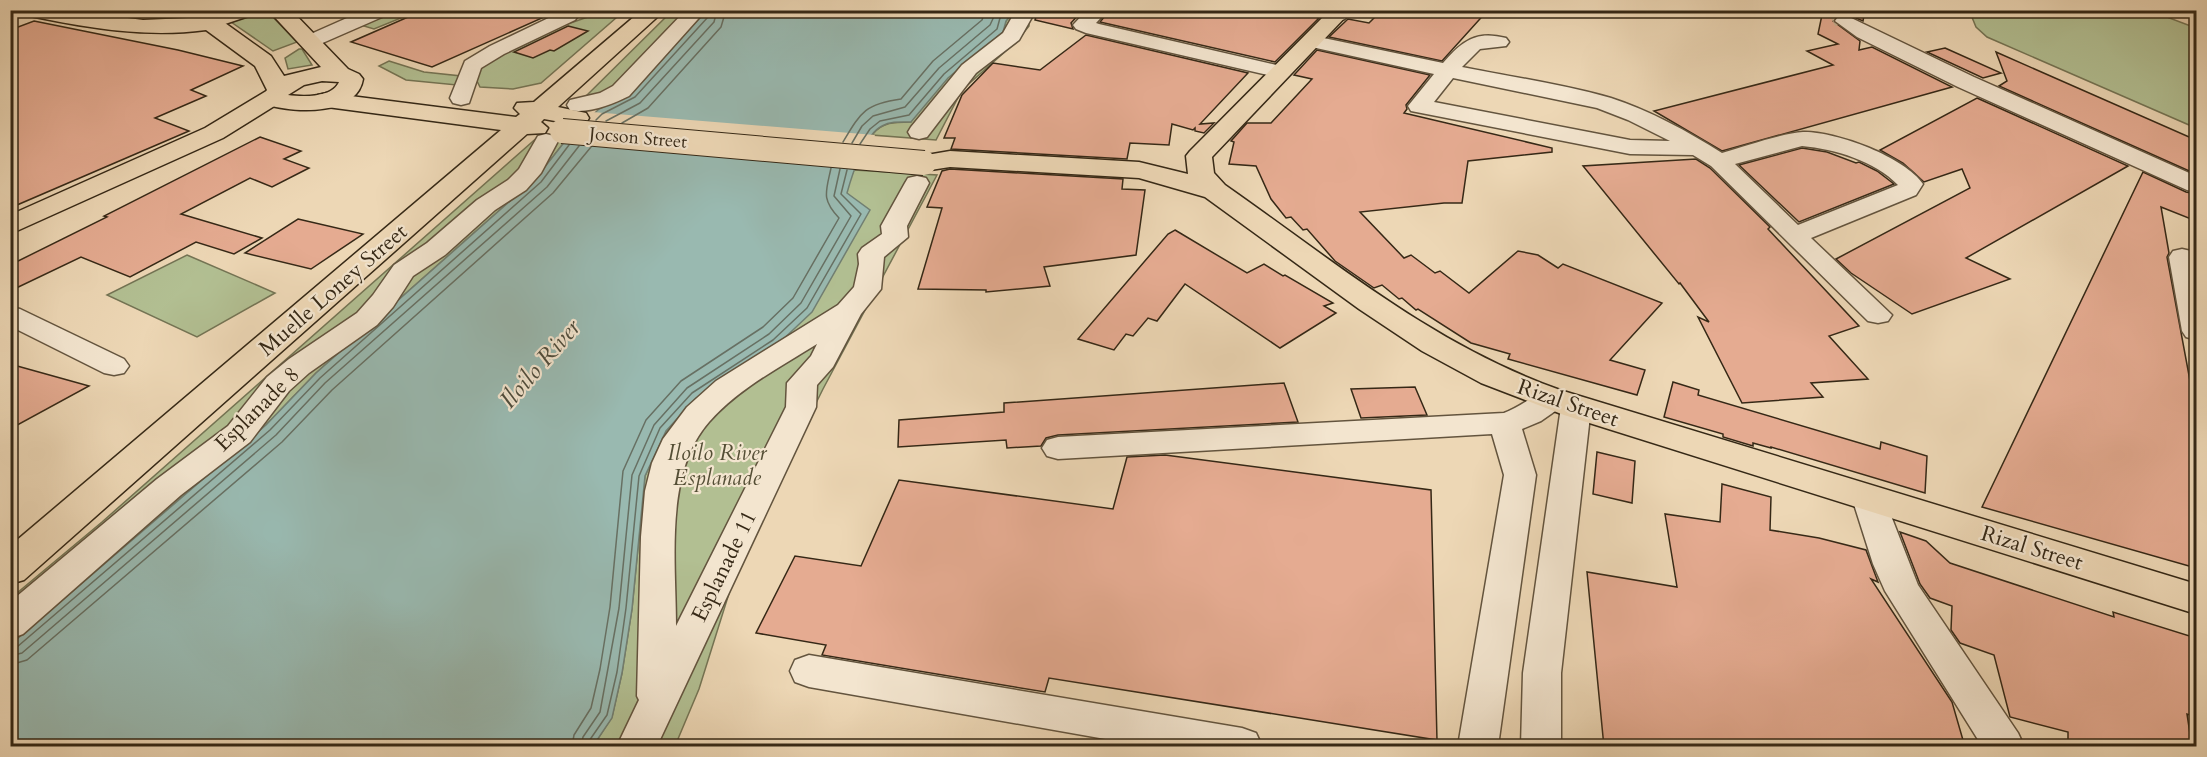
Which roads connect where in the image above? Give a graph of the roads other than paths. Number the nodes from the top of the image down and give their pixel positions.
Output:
1 (30, 10) edge
2 (248, 10) edge
3 (278, 10) edge
4 (308, 10) edge
5 (382, 10) edge
6 (547, 10) edge
7 (655, 10) edge
8 (697, 10) edge
9 (1027, 10) edge
10 (1099, 10) edge
11 (589, 12) edge
12 (1333, 12) edge
13 (1838, 15) tunnel mouth
14 (568, 16) junction
15 (208, 17) edge
16 (123, 24) junction
17 (308, 38) junction
18 (1314, 42) junction
19 (1499, 42) dead end
20 (256, 55) junction
21 (1446, 70) junction
22 (1281, 72) junction
23 (346, 78) junction
24 (277, 93) junction
25 (460, 98) junction
26 (322, 101) junction
27 (554, 122) junction
28 (214, 133) junction
29 (1695, 148) junction
30 (1199, 156) junction
31 (928, 157) junction
32 (1719, 161) junction
33 (1139, 170) junction
34 (2196, 185) edge
35 (1215, 190) junction
36 (10, 226) edge
37 (1794, 236) junction
38 (2182, 257) dead end
39 (848, 311) junction
40 (10, 315) edge
41 (1878, 315) dead end
42 (2196, 331) edge
43 (114, 366) dead end
44 (1564, 403) junction
45 (1505, 423) junction
46 (1058, 448) dead end
47 (1869, 498) junction
48 (10, 569) edge
49 (2196, 599) edge
50 (10, 624) edge
51 (809, 672) dead end
52 (657, 703) junction
53 (637, 747) edge
54 (1242, 747) edge
55 (1478, 747) edge
56 (1541, 747) edge
57 (2004, 747) edge

1 - 16 main road
2 - 15 main road
3 - 17 main road
4 - 17 main road
5 - 17 street
6 - 14 street
7 - 27 main road, Muelle Loney Street
8 - 27 street
9 - 31 street
10 - 22 street
11 - 14 street
12 - 18 main road
13 - 34 street
14 - 25 street
15 - 16 main road
15 - 20 main road
16 - 20 main road
17 - 23 main road
18 - 21 street
18 - 22 main road
19 - 21 street
20 - 24 main road
21 - 29 street
21 - 29 street
22 - 30 main road
23 - 24 main road, Jocson Street
23 - 25 main road, Jocson Street
23 - 26 main road
24 - 26 main road, Jocson Street
24 - 28 main road, Jocson Street
25 - 27 main road, Jocson Street
26 - 27 main road, Jocson Street
26 - 28 main road
27 - 31 main road, Jocson Street, bridge
27 - 48 main road, Muelle Loney Street
27 - 50 street, Esplanade 8
28 - 36 main road
29 - 32 street
30 - 33 main road, Jocson Street
30 - 35 main road, Rizal Street
31 - 33 main road, Jocson Street
31 - 39 street, Esplanade 11
32 - 37 street
32 - 37 street
33 - 35 main road, Jocson Street
35 - 44 main road, Rizal Street
37 - 41 street
38 - 42 street
39 - 52 street, Esplanade 11
39 - 52 street, Esplanade 11
40 - 43 street
44 - 45 street
44 - 47 main road, Rizal Street
44 - 56 street
45 - 46 street
45 - 55 street
47 - 49 main road, Rizal Street
47 - 57 street
51 - 54 street
52 - 53 street, Esplanade 11

